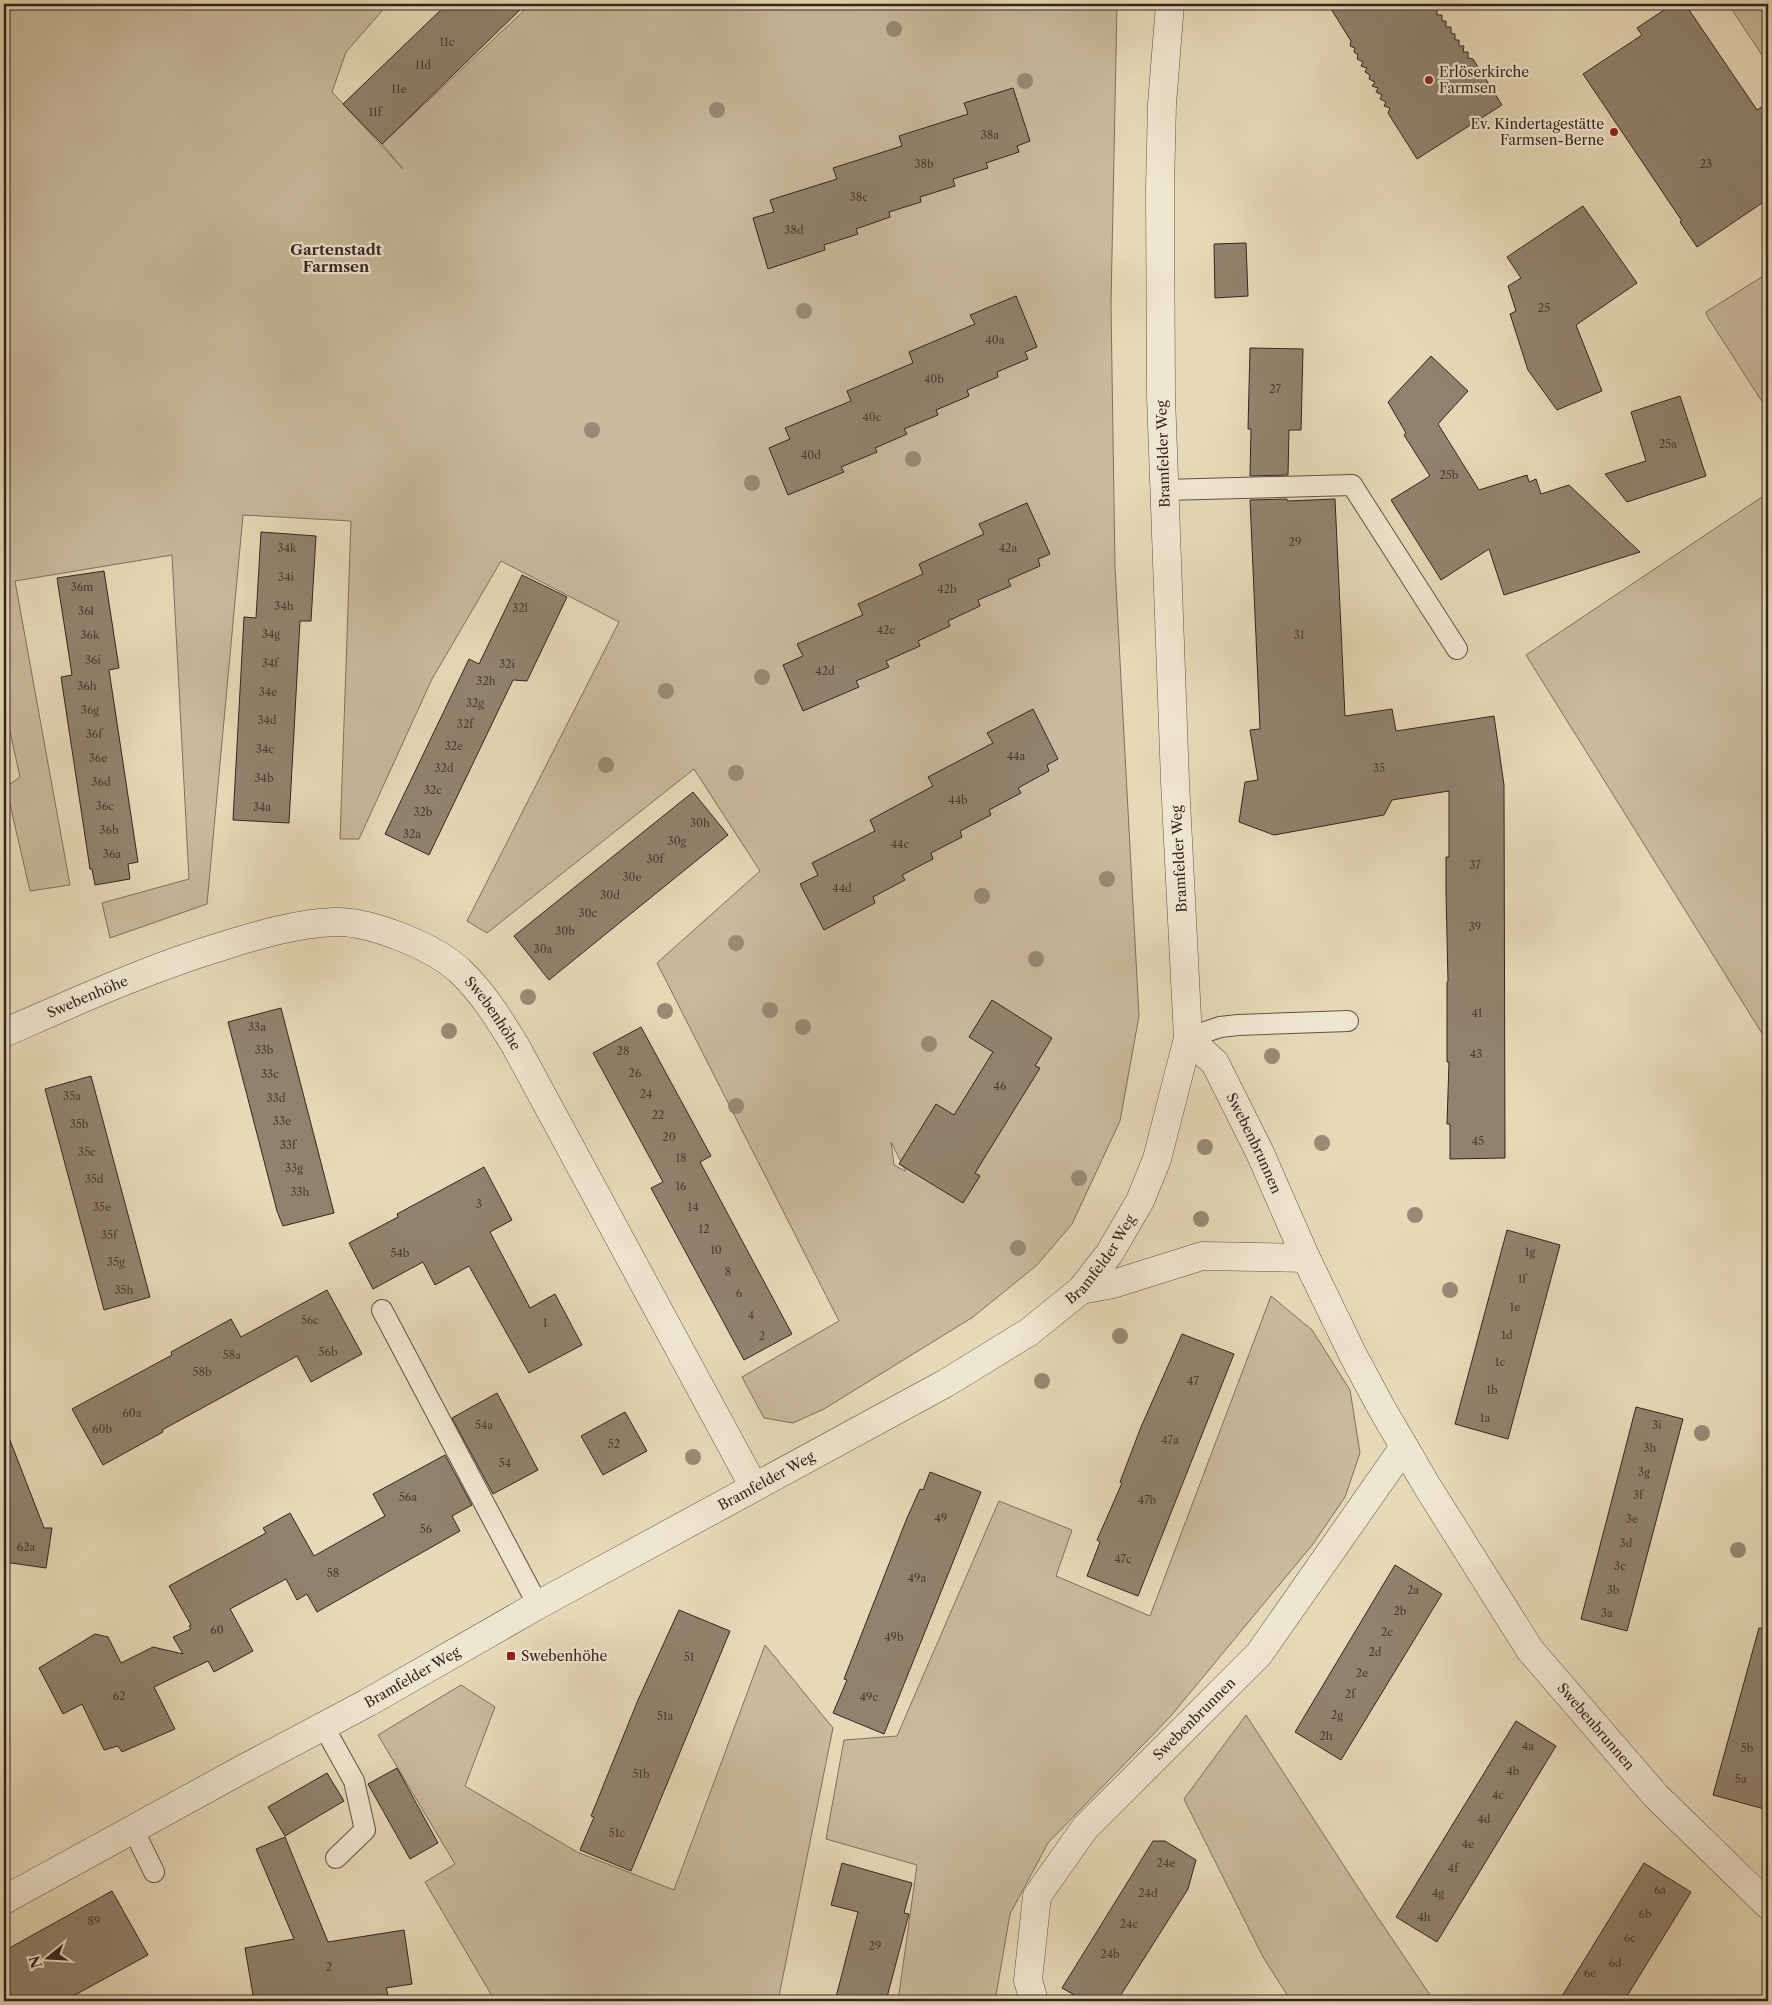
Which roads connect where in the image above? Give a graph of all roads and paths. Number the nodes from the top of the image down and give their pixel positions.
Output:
1 (1170, 4) edge
2 (1164, 490) junction
3 (1457, 649) dead end
4 (1348, 1021) dead end
5 (4, 1033) edge
6 (1188, 1038) junction
7 (1306, 1258) junction
8 (1081, 1290) junction
9 (382, 1310) dead end
10 (1404, 1447) junction
11 (754, 1487) junction
12 (538, 1605) junction
13 (324, 1727) junction
14 (133, 1829) junction
15 (336, 1858) dead end
16 (154, 1872) dead end
17 (4, 1900) edge
18 (1768, 1906) edge
19 (1034, 2001) edge

1 - 2 street, Bramfelder Weg
2 - 3 lane
2 - 6 street, Bramfelder Weg
4 - 6 lane
5 - 11 street, Swebenhöhe
6 - 7 street, Swebenbrunnen
6 - 8 street, Bramfelder Weg
7 - 8 street
7 - 10 street, Swebenbrunnen
8 - 11 street, Bramfelder Weg
9 - 12 lane
10 - 18 street, Swebenbrunnen
10 - 19 street, Swebenbrunnen
11 - 12 street, Bramfelder Weg
12 - 13 street, Bramfelder Weg
13 - 14 street, Bramfelder Weg
13 - 15 lane
14 - 16 lane
14 - 17 street, Bramfelder Weg

